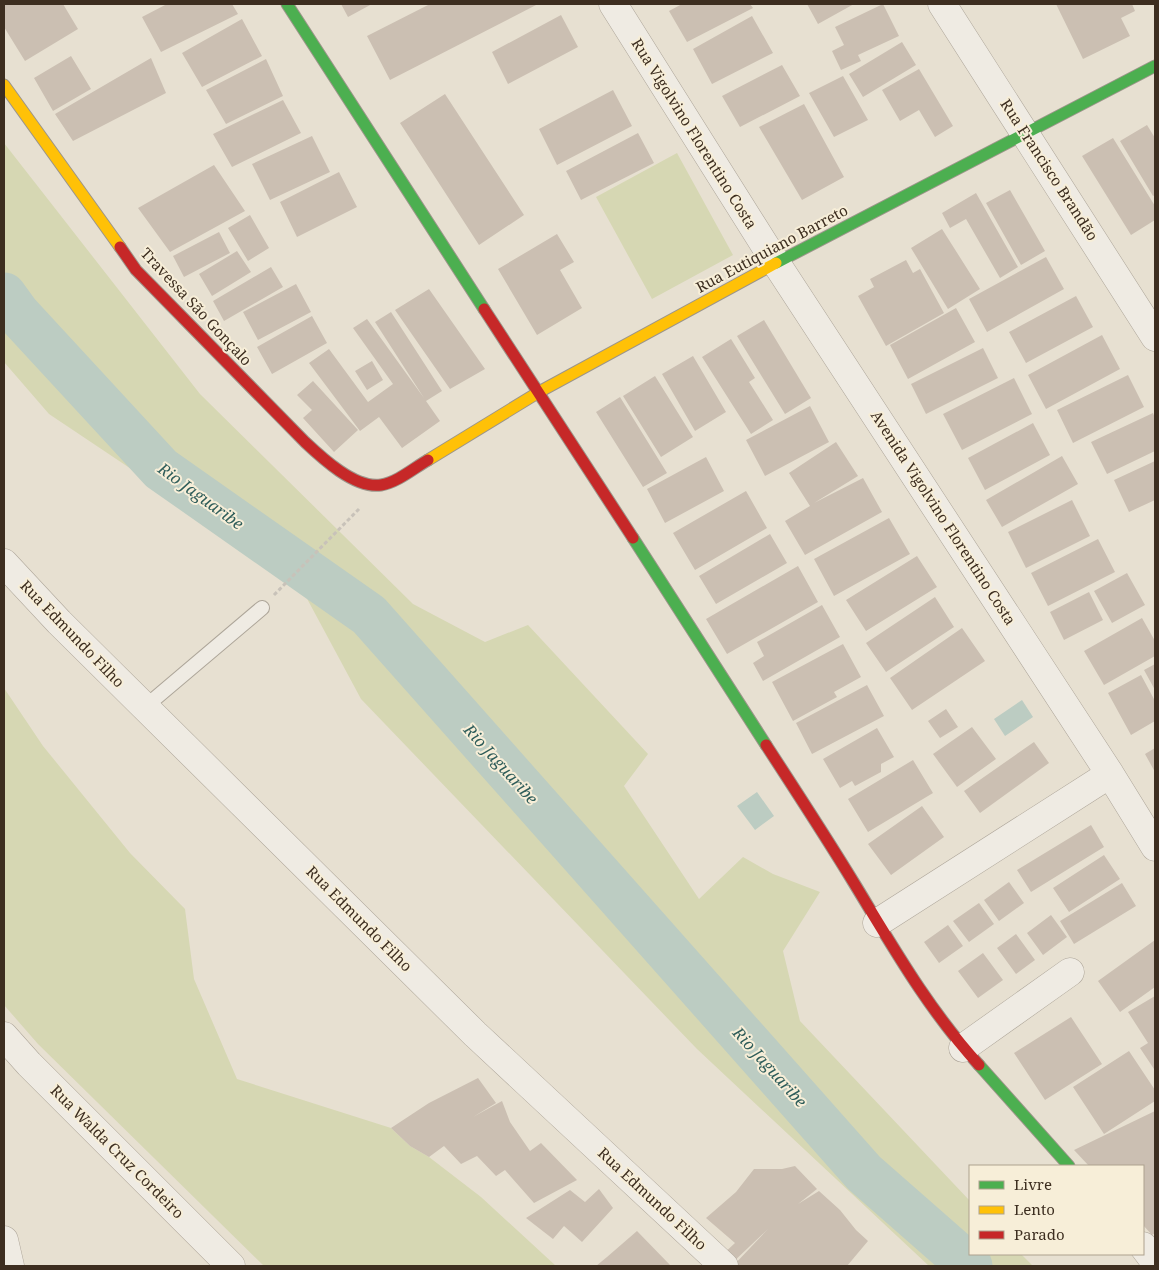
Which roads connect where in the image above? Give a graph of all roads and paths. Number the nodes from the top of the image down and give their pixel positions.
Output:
1 (287, 4) edge
2 (613, 4) edge
3 (942, 4) edge
4 (1155, 66) edge
5 (4, 85) edge
6 (1025, 133) junction
7 (776, 263) junction
8 (1155, 337) edge
9 (539, 392) junction
10 (410, 470) joint
11 (344, 525) dead end
12 (4, 563) edge
13 (262, 608) joint
14 (145, 707) junction
15 (1110, 774) junction
16 (1155, 847) edge
17 (877, 923) junction
18 (1070, 972) dead end
19 (4, 1036) edge
20 (963, 1048) junction
21 (16, 1067) edge
22 (1067, 1165) edge
23 (4, 1240) edge
24 (1144, 1247) edge
25 (1155, 1262) edge
26 (10, 1266) edge
27 (231, 1266) edge
28 (724, 1266) edge

1 - 9 street
2 - 7 street, Rua Vigolvino Florentino Costa
3 - 6 street, Rua Francisco Brandão
4 - 6 street, Rua Eutiquiano Barreto
5 - 10 street, Travessa São Gonçalo
6 - 7 street, Rua Eutiquiano Barreto
6 - 8 street, Rua Francisco Brandão
7 - 9 street, Rua Eutiquiano Barreto
7 - 15 street, Avenida Vigolvino Florentino Costa
9 - 10 street, Rua Eutiquiano Barreto
9 - 17 street
11 - 13 path
12 - 14 street, Rua Edmundo Filho
13 - 14 lane
14 - 28 street, Rua Edmundo Filho
15 - 16 street
15 - 17 street
17 - 20 street
18 - 20 street
19 - 21 street, Rua Walda Cruz Cordeiro
20 - 22 street
21 - 27 street, Rua Walda Cruz Cordeiro
23 - 26 street
24 - 25 street

